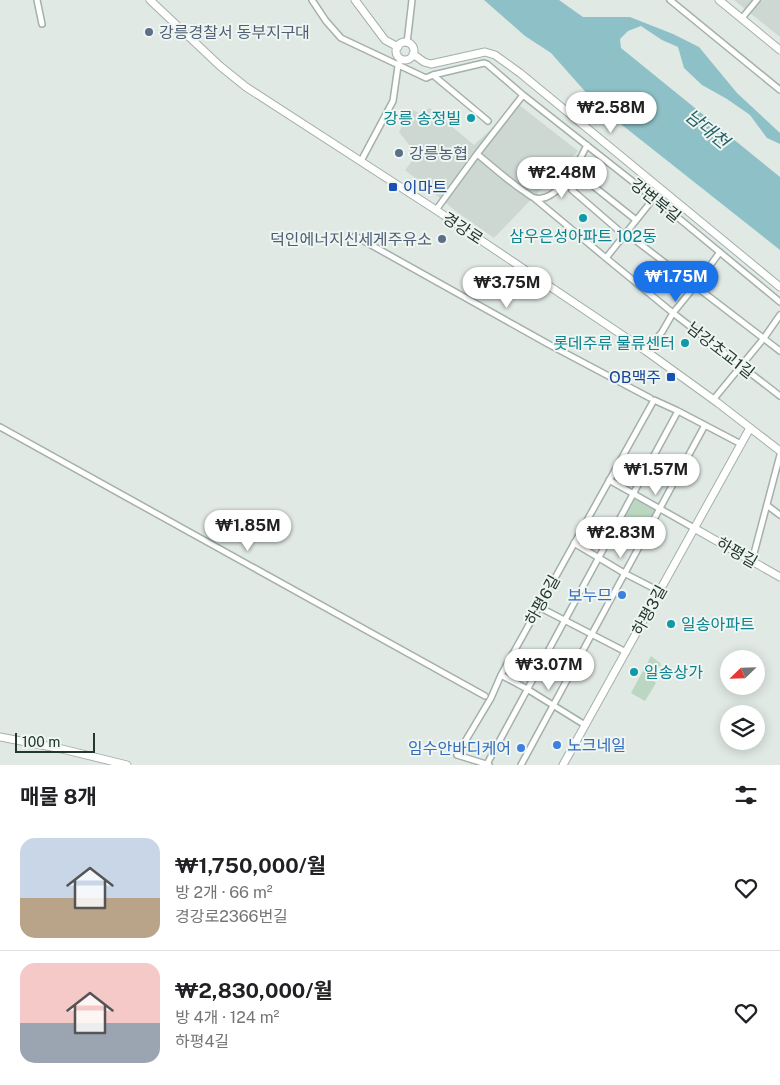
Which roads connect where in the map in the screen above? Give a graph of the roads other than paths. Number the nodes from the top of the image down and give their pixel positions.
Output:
1 (37, 0) edge
2 (150, 0) edge
3 (312, 0) edge
4 (355, 0) edge
5 (412, 0) edge
6 (670, 0) edge
7 (720, 0) edge
8 (757, 0) edge
9 (742, 18) junction
10 (42, 24) dead end
11 (407, 43) junction
12 (398, 47) junction
13 (780, 50) edge
14 (413, 54) junction
15 (400, 62) junction
16 (433, 75) junction
17 (780, 90) edge
18 (523, 95) junction
19 (488, 121) dead end
20 (587, 145) junction
21 (477, 154) junction
22 (361, 161) junction
23 (533, 197) junction
24 (654, 198) junction
25 (436, 210) junction
26 (636, 220) junction
27 (625, 234) junction
28 (355, 236) dead end
29 (720, 252) junction
30 (606, 258) junction
31 (696, 286) junction
32 (780, 287) edge
33 (780, 302) edge
34 (673, 313) junction
35 (780, 315) edge
36 (764, 338) junction
37 (646, 351) junction
38 (780, 351) edge
39 (741, 366) junction
40 (780, 396) edge
41 (650, 398) dead end
42 (713, 400) junction
43 (678, 411) junction
44 (705, 425) junction
45 (0, 427) edge
46 (750, 428) junction
47 (741, 444) junction
48 (780, 451) edge
49 (780, 455) edge
50 (609, 480) junction
51 (633, 494) junction
52 (768, 506) junction
53 (659, 509) junction
54 (780, 515) edge
55 (694, 528) junction
56 (574, 543) junction
57 (598, 557) junction
58 (752, 561) junction
59 (624, 573) junction
60 (780, 577) edge
61 (659, 592) junction
62 (539, 607) junction
63 (564, 620) junction
64 (591, 634) junction
65 (626, 652) junction
66 (501, 675) junction
67 (527, 689) junction
68 (486, 696) dead end
69 (553, 705) junction
70 (585, 725) junction
71 (0, 737) edge
72 (122, 764) edge
73 (488, 765) edge
74 (521, 765) edge
75 (563, 765) edge

1 - 10 street
2 - 22 street, 경강로
3 - 15 street, 강변북길
4 - 12 street
5 - 11 street
6 - 17 street
7 - 9 street
8 - 9 street
9 - 13 street
11 - 12 street
11 - 14 street
12 - 15 street
14 - 15 street
14 - 32 street
15 - 16 street, 강변북길
15 - 22 street
16 - 18 street, 강변북길
16 - 19 street
18 - 20 street, 강변북길
18 - 21 street
20 - 23 street
20 - 24 street, 강변북길
21 - 23 street, 남강초교1길
21 - 25 street
22 - 25 street, 경강로
23 - 30 street, 남강초교1길
24 - 26 street
24 - 29 street, 강변북길
25 - 37 street, 경강로
26 - 27 street
26 - 27 street
27 - 30 street
27 - 31 street
28 - 41 street
29 - 31 street
29 - 33 street, 강변북길
30 - 34 street, 남강초교1길
31 - 34 street
31 - 36 street
34 - 37 street
34 - 39 street, 남강초교1길
35 - 36 street
36 - 38 street
36 - 39 street
37 - 42 street, 경강로
39 - 40 street, 남강초교1길
39 - 42 street
42 - 46 street, 경강로
43 - 44 street, 하평6길
43 - 50 street, 하평6길
43 - 51 street
44 - 47 street, 하평6길
44 - 53 street
45 - 68 street
46 - 47 street, 하평3길
46 - 48 street, 경강로
47 - 55 street, 하평3길
49 - 52 street
50 - 51 street
50 - 56 street, 하평6길
51 - 53 street
51 - 57 street
52 - 54 street
52 - 58 street
53 - 55 street
53 - 59 street
55 - 58 street, 하평길
55 - 61 street, 하평3길
56 - 57 street
56 - 62 street, 하평6길
57 - 59 street
57 - 63 street
58 - 60 street, 하평길
59 - 61 street
59 - 64 street
61 - 65 street, 하평3길
62 - 63 street
62 - 66 street, 하평6길
63 - 64 street
63 - 67 street
64 - 65 street
64 - 69 street
65 - 70 street, 하평3길
66 - 67 street
66 - 73 street, 하평6길
67 - 69 street
67 - 73 street
69 - 70 street
69 - 74 street
70 - 75 street, 하평3길
71 - 72 street

